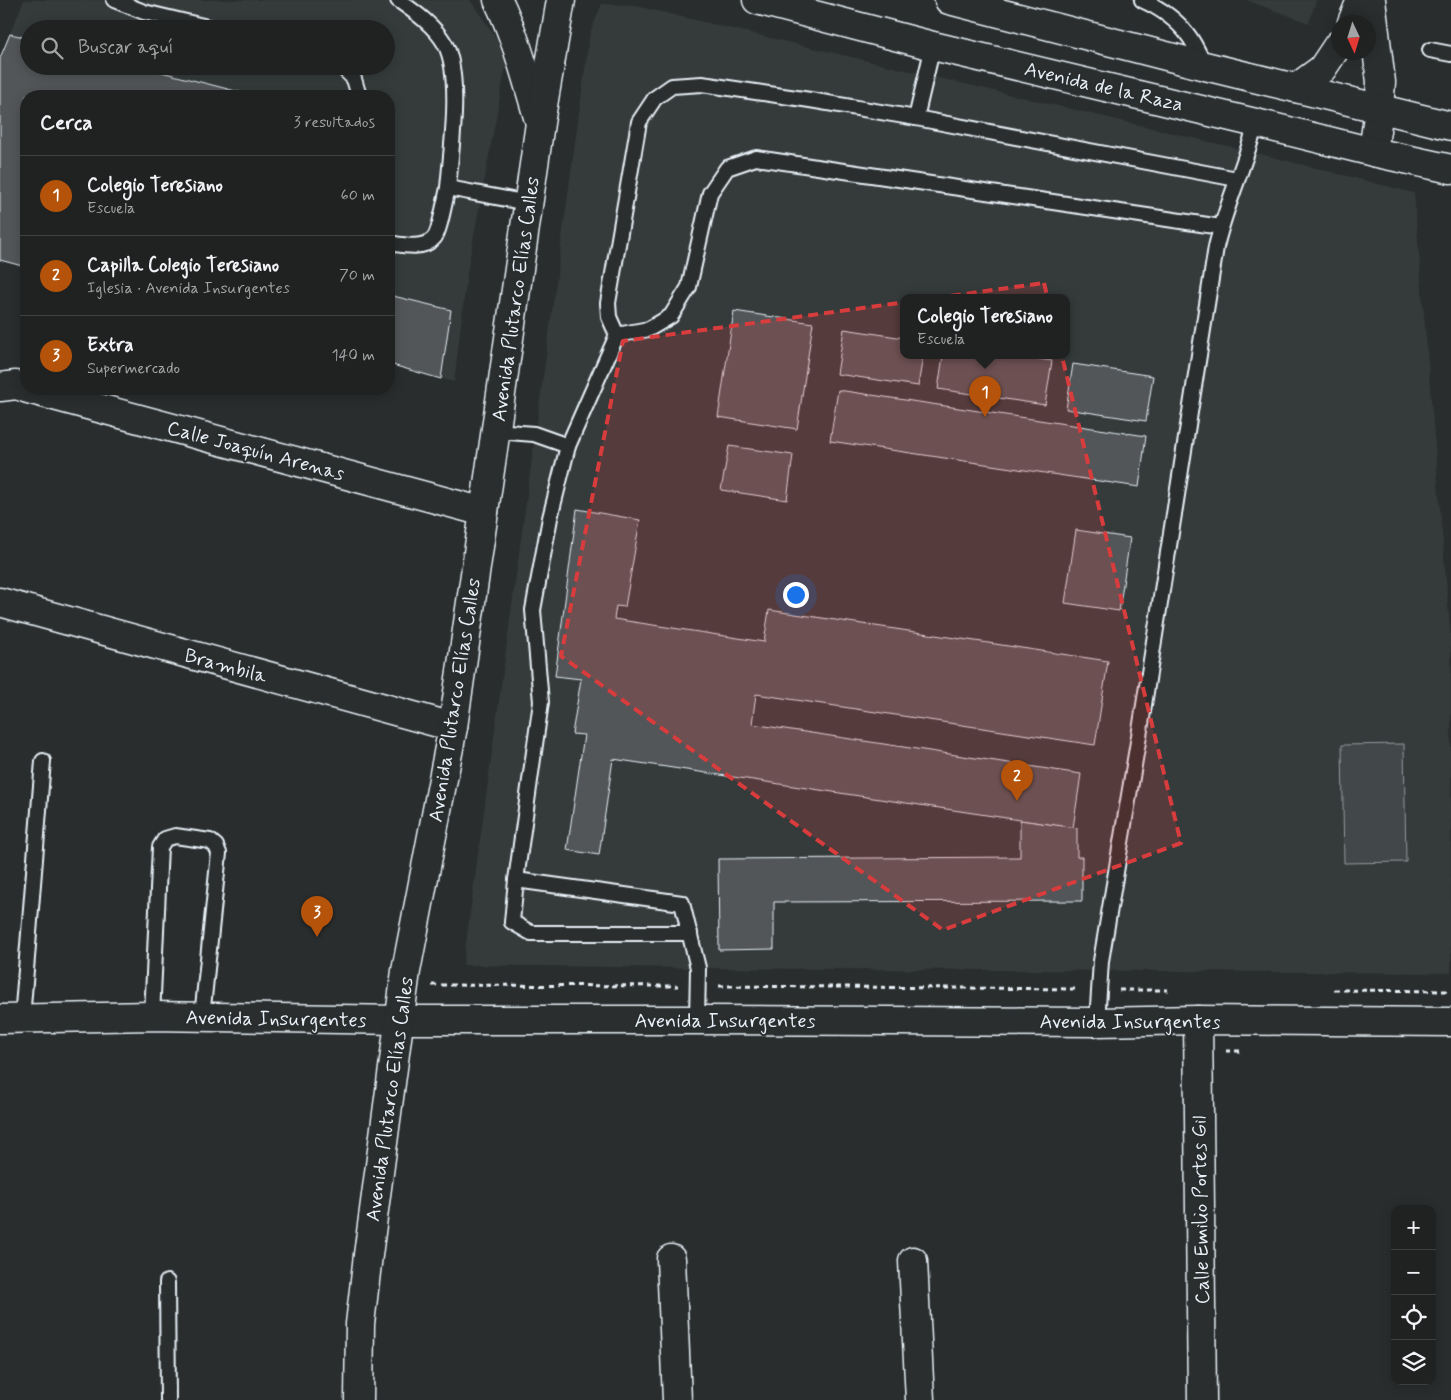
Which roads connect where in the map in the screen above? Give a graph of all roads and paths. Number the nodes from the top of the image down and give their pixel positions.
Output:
1 (114, 0) edge
2 (398, 0) edge
3 (498, 0) edge
4 (561, 0) edge
5 (757, 0) edge
6 (949, 0) edge
7 (1142, 0) edge
8 (1361, 0) edge
9 (1371, 0) edge
10 (1355, 15) edge
11 (178, 20) edge
12 (933, 46) junction
13 (1430, 50) dead end
14 (1451, 54) edge
15 (1331, 56) edge
16 (1205, 66) junction
17 (350, 75) edge
18 (1296, 88) junction
19 (357, 90) edge
20 (1379, 109) junction
21 (916, 118) junction
22 (1256, 122) junction
23 (540, 123) junction
24 (1451, 126) edge
25 (1373, 152) junction
26 (1451, 169) edge
27 (1237, 179) junction
28 (448, 188) junction
29 (528, 202) junction
30 (1221, 227) junction
31 (395, 244) edge
32 (617, 335) junction
33 (0, 386) edge
34 (20, 387) edge
35 (49, 395) edge
36 (496, 431) junction
37 (568, 446) junction
38 (484, 512) junction
39 (0, 602) edge
40 (453, 727) junction
41 (43, 761) dead end
42 (516, 880) junction
43 (690, 933) junction
44 (404, 985) junction
45 (698, 986) junction
46 (1098, 990) junction
47 (1176, 990) dead end
48 (1333, 990) dead end
49 (1451, 990) edge
50 (152, 1016) junction
51 (202, 1017) junction
52 (11, 1019) edge
53 (400, 1020) junction
54 (697, 1020) junction
55 (1198, 1020) junction
56 (1097, 1022) junction
57 (1451, 1022) edge
58 (672, 1259) dead end
59 (913, 1261) dead end
60 (167, 1282) dead end
61 (168, 1400) edge
62 (359, 1400) edge
63 (677, 1400) edge
64 (920, 1400) edge
65 (1202, 1400) edge

1 - 11 lane
2 - 28 lane
3 - 23 street
4 - 23 street, Avenida Plutarco Elías Calles
5 - 12 street, Avenida de la Raza
6 - 16 street
7 - 16 lane
8 - 10 street
9 - 20 street
12 - 21 lane
12 - 22 street, Avenida de la Raza
13 - 14 lane
15 - 18 street
16 - 18 street
17 - 19 lane
18 - 20 street
20 - 24 street
20 - 25 street
21 - 27 lane
21 - 32 lane
22 - 25 street, Avenida de la Raza
22 - 27 lane
23 - 29 street, Avenida Plutarco Elías Calles
25 - 26 street, Avenida de la Raza
27 - 30 lane
28 - 29 lane
28 - 31 lane
29 - 36 street, Avenida Plutarco Elías Calles
30 - 32 lane
30 - 46 lane
32 - 37 lane
33 - 34 street, Calle Joaquín Arenas
35 - 38 street, Calle Joaquín Arenas
36 - 37 lane
36 - 38 street, Avenida Plutarco Elías Calles
37 - 42 lane
38 - 40 street, Avenida Plutarco Elías Calles
39 - 40 street, Brambila
40 - 44 street, Avenida Plutarco Elías Calles
41 - 52 lane
42 - 43 lane
42 - 43 lane
43 - 45 lane
44 - 45 path
44 - 53 street, Avenida Plutarco Elías Calles
45 - 46 path
45 - 54 lane
46 - 47 path
46 - 56 lane
48 - 49 path
50 - 51 street, Avenida Insurgentes
50 - 51 lane
50 - 52 street, Avenida Insurgentes
51 - 53 street, Avenida Insurgentes
53 - 54 street, Avenida Insurgentes
53 - 62 street, Avenida Plutarco Elías Calles
54 - 56 street, Avenida Insurgentes
55 - 56 street, Avenida Insurgentes
55 - 57 street, Avenida Insurgentes
55 - 65 street, Calle Emilio Portes Gil
58 - 63 street
59 - 64 street
60 - 61 lane

